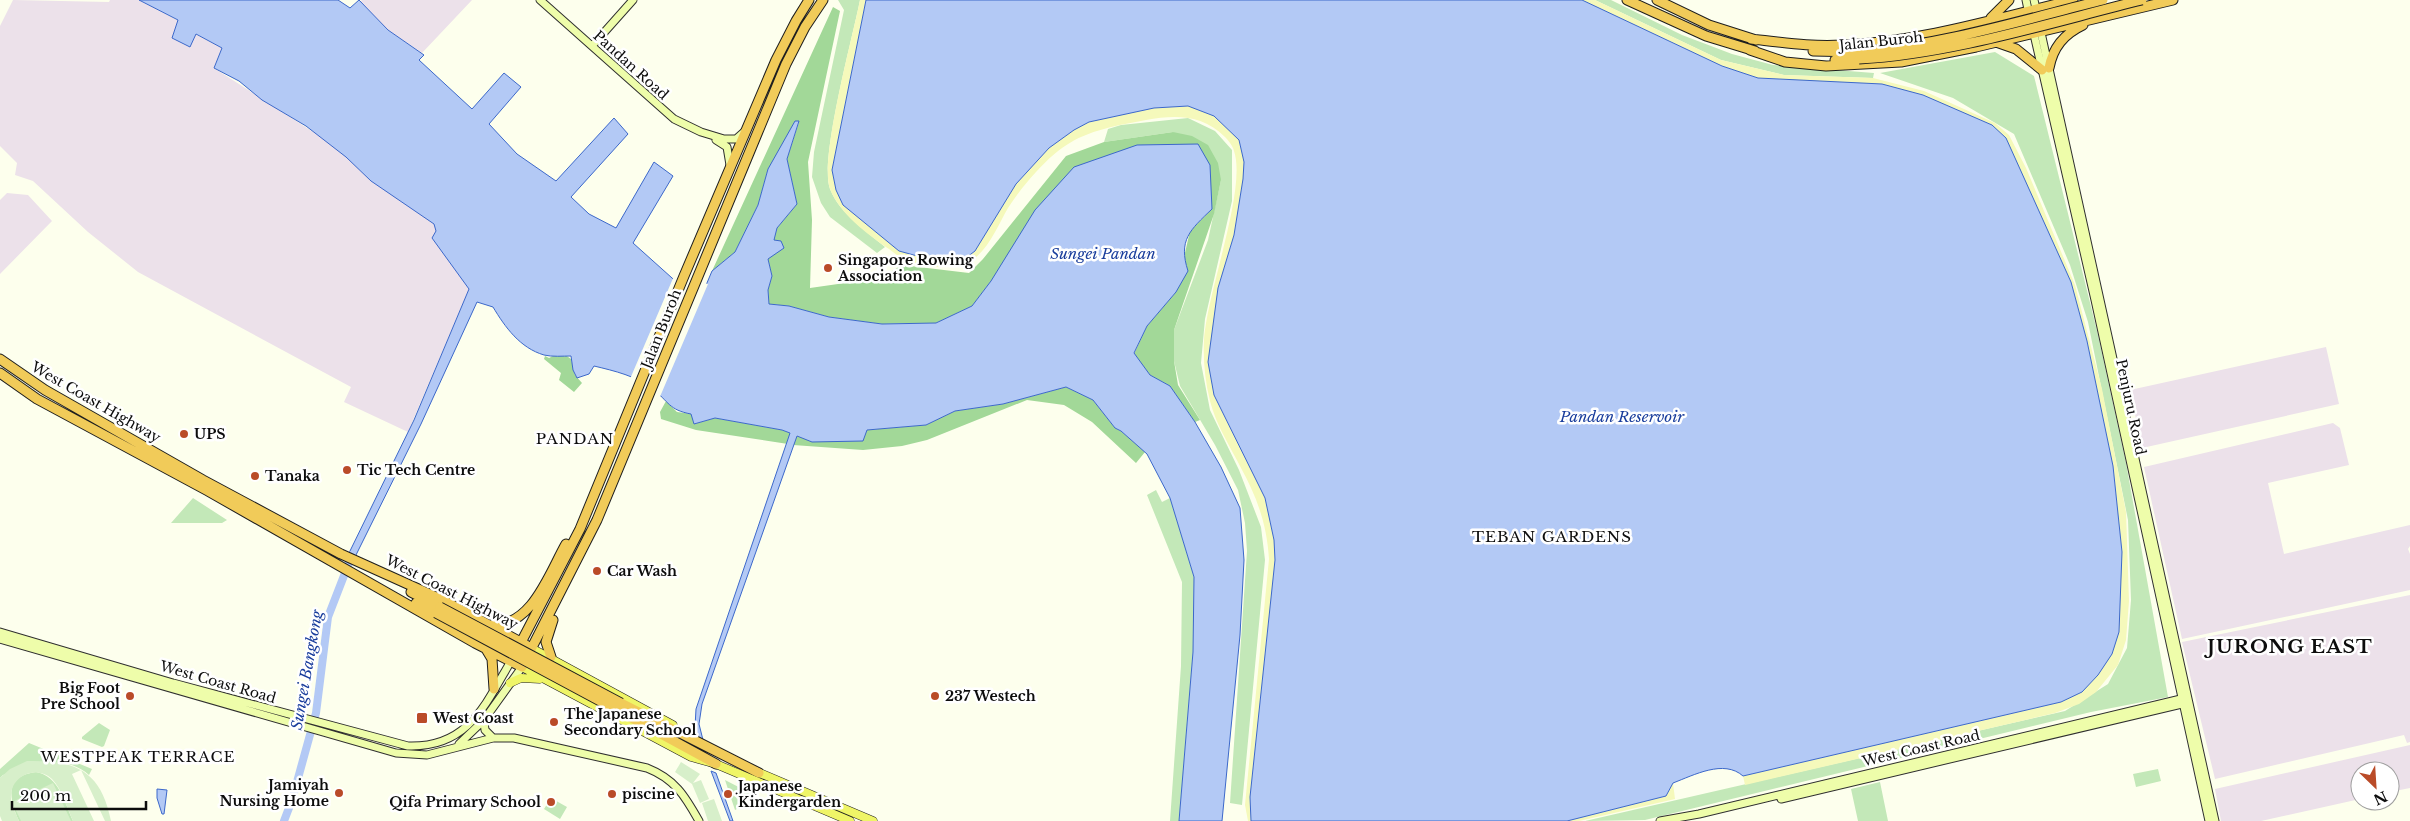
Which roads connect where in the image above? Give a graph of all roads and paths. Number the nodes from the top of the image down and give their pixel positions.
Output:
1 (540, 0) edge
2 (633, 0) edge
3 (809, 0) edge
4 (823, 0) edge
5 (1628, 0) edge
6 (1657, 0) edge
7 (2010, 0) edge
8 (2026, 0) edge
9 (2068, 0) edge
10 (2103, 0) edge
11 (2142, 0) edge
12 (2173, 0) edge
13 (2033, 7) edge
14 (2094, 19) junction
15 (1984, 21) junction
16 (2037, 32) junction
17 (1751, 39) junction
18 (1995, 42) junction
19 (592, 46) junction
20 (1750, 50) junction
21 (1859, 56) junction
22 (2046, 69) junction
23 (747, 129) junction
24 (714, 136) junction
25 (729, 173) junction
26 (0, 359) edge
27 (0, 373) edge
28 (118, 437) junction
29 (596, 495) junction
30 (364, 565) junction
31 (357, 574) junction
32 (566, 581) junction
33 (438, 610) junction
34 (488, 625) junction
35 (0, 632) edge
36 (0, 639) edge
37 (521, 642) junction
38 (485, 649) junction
39 (533, 649) junction
40 (551, 658) junction
41 (511, 661) junction
42 (110, 667) junction
43 (522, 667) junction
44 (546, 681) junction
45 (510, 683) junction
46 (494, 690) junction
47 (203, 694) junction
48 (2185, 701) junction
49 (618, 706) junction
50 (484, 720) junction
51 (493, 738) junction
52 (456, 746) junction
53 (716, 764) junction
54 (759, 773) junction
55 (836, 815) junction
56 (699, 821) edge
57 (844, 821) edge
58 (850, 821) edge
59 (873, 821) edge
60 (1660, 821) edge
61 (1685, 821) edge
62 (2209, 821) edge
63 (2215, 821) edge

1 - 19 main road, Pandan Road
2 - 19 main road
3 - 23 highway, Jalan Buroh
4 - 32 highway, Jalan Buroh
5 - 20 highway, Jalan Buroh
6 - 17 highway, Jalan Buroh
7 - 15 highway
8 - 13 main road, Penjuru Road
9 - 13 highway
10 - 21 highway, Jalan Buroh, bridge
11 - 21 highway, Jalan Buroh, bridge
12 - 14 highway
13 - 15 highway
13 - 16 main road, Penjuru Road
14 - 16 highway
14 - 22 highway
15 - 17 highway
16 - 18 highway
16 - 22 main road, Penjuru Road
17 - 21 highway, Jalan Buroh
18 - 20 highway
18 - 22 highway
19 - 24 main road, Pandan Road
20 - 21 highway, Jalan Buroh
22 - 48 main road, Penjuru Road
23 - 24 main road, Pandan Road
23 - 25 highway, Jalan Buroh
24 - 25 main road, Pandan Road
25 - 29 highway, Jalan Buroh
26 - 28 highway, West Coast Highway
27 - 28 highway, West Coast Highway
28 - 30 highway, West Coast Highway
28 - 31 highway, West Coast Highway
29 - 34 highway
29 - 37 highway, Jalan Buroh
30 - 33 highway
30 - 34 highway, West Coast Highway
31 - 33 highway
31 - 38 highway, West Coast Highway
32 - 39 highway, Jalan Buroh
32 - 40 highway
33 - 49 highway, bridge
34 - 37 highway, West Coast Highway
35 - 42 main road, West Coast Road
36 - 42 main road, West Coast Road
37 - 39 highway, West Coast Highway
37 - 41 highway, Jalan Buroh
38 - 41 highway, West Coast Highway
38 - 46 highway
39 - 40 main road, West Coast Highway
39 - 43 highway, Jalan Buroh
40 - 54 main road, West Coast Highway
41 - 43 highway, West Coast Highway
41 - 46 main road, West Coast Road
42 - 47 main road, West Coast Road
43 - 44 main road, West Coast Highway
43 - 45 main road, West Coast Road
44 - 45 main road
44 - 53 main road, West Coast Highway
45 - 50 main road, West Coast Road
46 - 47 main road, West Coast Road
47 - 52 main road, West Coast Road
48 - 60 main road, West Coast Road
48 - 61 main road, West Coast Road
48 - 62 main road, Penjuru Road
48 - 63 main road, Penjuru Road
49 - 53 highway
49 - 54 highway
50 - 51 main road
50 - 52 main road, West Coast Road
51 - 52 main road, West Coast Road
51 - 56 main road, West Coast Road
53 - 55 main road, West Coast Highway
54 - 59 main road, West Coast Highway
55 - 57 main road
55 - 58 main road, West Coast Highway

